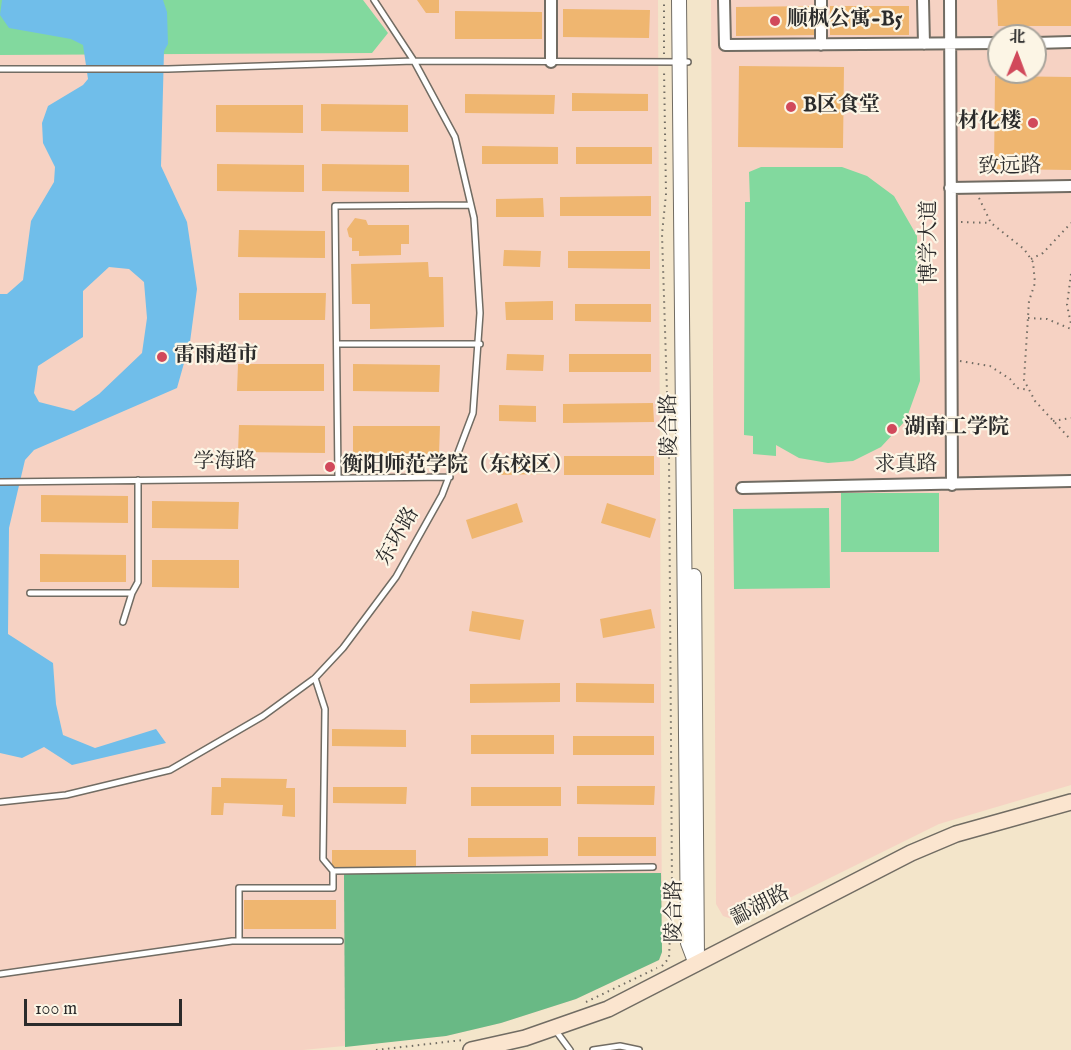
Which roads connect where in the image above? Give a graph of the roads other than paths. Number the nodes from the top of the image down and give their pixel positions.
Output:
1 (374, 0) edge
2 (550, 0) edge
3 (679, 0) edge
4 (688, 0) edge
5 (724, 0) edge
6 (821, 0) edge
7 (923, 0) edge
8 (950, 0) edge
9 (1071, 42) edge
10 (1047, 43) edge
11 (924, 44) junction
12 (950, 44) junction
13 (987, 44) edge
14 (821, 45) junction
15 (414, 61) junction
16 (551, 62) junction
17 (684, 62) junction
18 (0, 69) edge
19 (1071, 186) edge
20 (950, 188) junction
21 (471, 205) junction
22 (338, 344) junction
23 (480, 344) junction
24 (450, 477) junction
25 (338, 478) junction
26 (138, 480) junction
27 (1071, 481) edge
28 (0, 482) edge
29 (952, 485) junction
30 (742, 488) dead end
31 (30, 593) dead end
32 (132, 593) junction
33 (123, 622) dead end
34 (315, 678) junction
35 (0, 802) edge
36 (1071, 802) edge
37 (653, 867) dead end
38 (333, 871) junction
39 (239, 941) junction
40 (340, 941) dead end
41 (696, 964) junction
42 (0, 974) edge
43 (555, 1029) junction
44 (471, 1044) edge
45 (570, 1050) edge
46 (593, 1050) edge
47 (639, 1050) edge

1 - 15 lane, 东环路
2 - 16 street
3 - 17 street, 陵合路
4 - 17 street, 陵合路
5 - 14 street
6 - 14 street
7 - 11 street
8 - 12 street, 博学大道
9 - 10 street
11 - 12 street
11 - 14 street
12 - 13 street
12 - 20 street, 博学大道
15 - 16 lane
15 - 18 lane
15 - 21 lane, 东环路
16 - 17 lane
17 - 41 street, 陵合路
19 - 20 street, 致远路
20 - 29 street, 博学大道
21 - 22 lane
21 - 23 lane, 东环路
22 - 23 lane
22 - 25 lane
23 - 24 lane, 东环路
24 - 25 lane, 学海路
24 - 34 lane, 东环路
25 - 26 lane, 学海路
26 - 28 lane, 学海路
26 - 32 lane
27 - 29 street, 求真路
29 - 30 street, 求真路
31 - 32 lane
32 - 33 lane
34 - 35 lane, 东环路
34 - 38 lane
36 - 41 main road, 酃湖路
37 - 38 lane
38 - 39 lane
39 - 40 lane
39 - 42 lane
41 - 43 main road, 酃湖路
43 - 44 main road, 酃湖路
43 - 45 lane
46 - 47 lane

